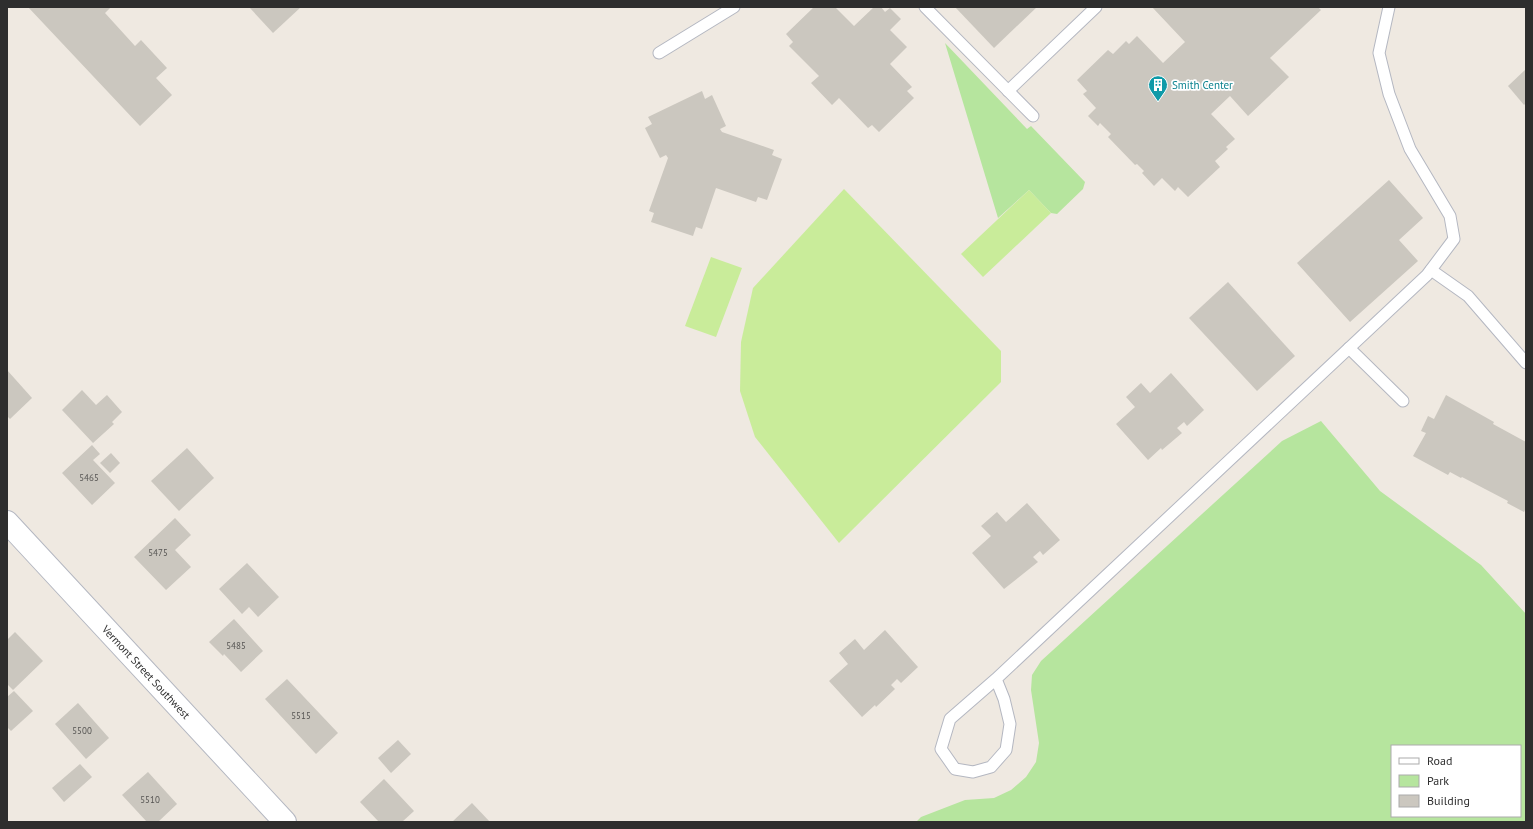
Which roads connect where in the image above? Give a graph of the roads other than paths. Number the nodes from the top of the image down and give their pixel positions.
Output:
1 (734, 7) edge
2 (925, 7) edge
3 (1096, 7) edge
4 (1390, 7) edge
5 (659, 53) dead end
6 (1008, 91) junction
7 (1033, 116) dead end
8 (1431, 270) junction
9 (1349, 348) junction
10 (1526, 363) edge
11 (1403, 401) dead end
12 (7, 522) edge
13 (996, 679) junction
14 (285, 822) edge

1 - 5 lane
2 - 6 lane
3 - 6 lane
4 - 8 lane
6 - 7 lane
8 - 9 lane
8 - 10 lane
9 - 11 lane
9 - 13 lane
12 - 14 street, Vermont Street Southwest
13 - 13 lane

